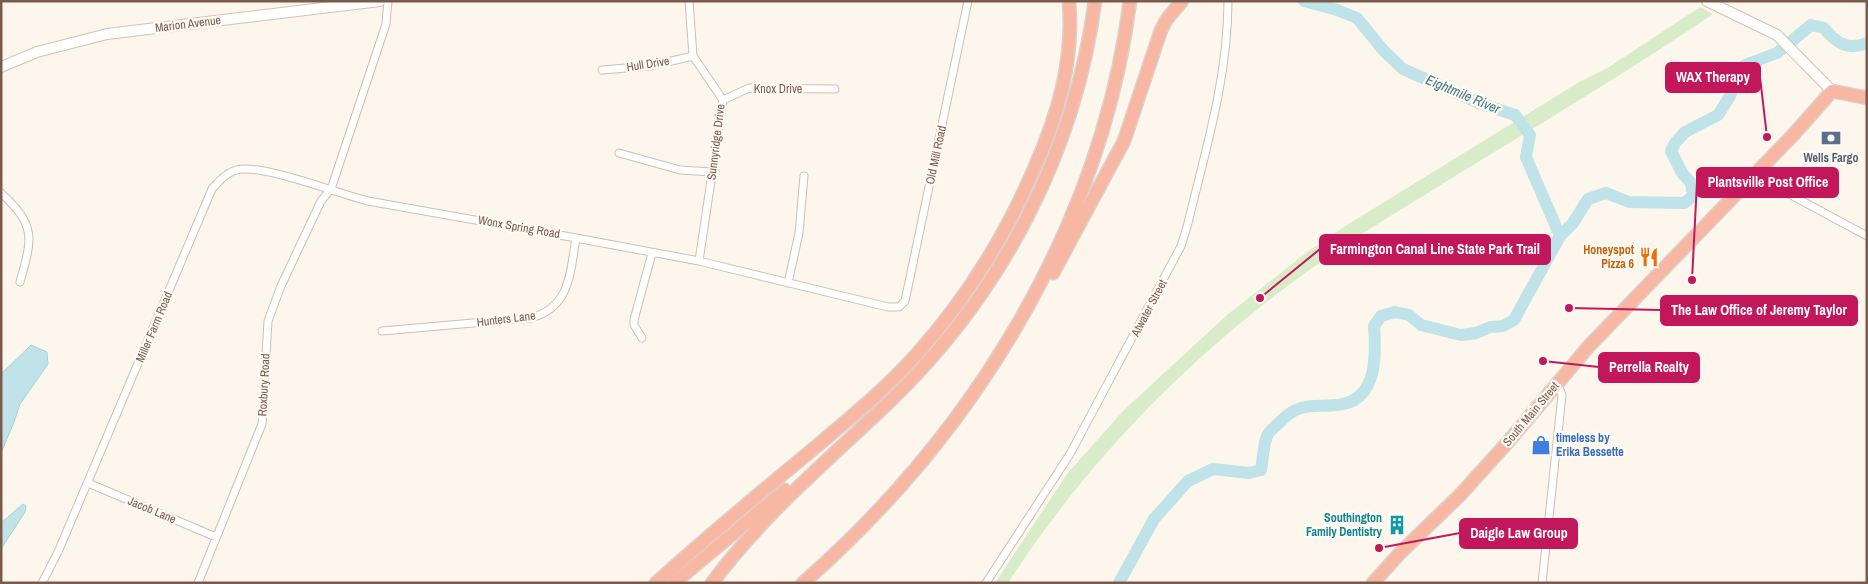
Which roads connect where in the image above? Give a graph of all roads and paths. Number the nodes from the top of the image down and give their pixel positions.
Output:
1 (380, 1) edge
2 (388, 1) edge
3 (689, 1) edge
4 (968, 1) edge
5 (1069, 1) edge
6 (1095, 1) edge
7 (1130, 1) edge
8 (1182, 1) edge
9 (1228, 1) edge
10 (1707, 1) edge
11 (693, 56) junction
12 (1, 67) edge
13 (602, 70) dead end
14 (835, 89) dead end
15 (1832, 91) junction
16 (1867, 98) edge
17 (723, 100) junction
18 (619, 153) dead end
19 (713, 172) junction
20 (1754, 175) junction
21 (804, 176) dead end
22 (331, 189) junction
23 (1, 193) edge
24 (1867, 236) edge
25 (576, 238) junction
26 (652, 253) junction
27 (699, 261) junction
28 (20, 282) dead end
29 (788, 283) junction
30 (899, 307) joint
31 (382, 331) dead end
32 (642, 338) dead end
33 (992, 367) junction
34 (1557, 383) junction
35 (873, 416) junction
36 (88, 482) junction
37 (903, 484) junction
38 (216, 537) junction
39 (42, 583) edge
40 (198, 583) edge
41 (656, 583) edge
42 (674, 583) edge
43 (712, 583) edge
44 (803, 583) edge
45 (817, 583) edge
46 (986, 583) edge
47 (1373, 583) edge
48 (1542, 583) edge

1 - 12 main road, Marion Avenue
2 - 22 street
3 - 11 street
4 - 30 street, Old Mill Road
5 - 41 highway
6 - 35 highway
7 - 33 highway
8 - 33 highway
9 - 46 street, Atwater Street
10 - 15 main road
11 - 13 street, Hull Drive
11 - 17 street, Sunnyridge Drive
14 - 17 street, Knox Drive
15 - 16 highway
15 - 20 highway, South Main Street
17 - 19 street, Sunnyridge Drive
18 - 19 street
19 - 27 street, Sunnyridge Drive
20 - 24 street
20 - 34 highway, South Main Street
21 - 29 street
22 - 25 street, Wonx Spring Road
22 - 36 street, Miller Farm Road
22 - 38 street, Roxbury Road
23 - 28 street
25 - 26 street, Wonx Spring Road
25 - 31 street, Hunters Lane
26 - 27 street, Wonx Spring Road
26 - 32 street
27 - 29 street, Wonx Spring Road
29 - 30 street, Wonx Spring Road
33 - 37 highway
34 - 47 highway, South Main Street
34 - 48 street
35 - 42 highway
35 - 43 highway
36 - 38 street, Jacob Lane
36 - 39 street, Miller Farm Road
37 - 44 highway
37 - 45 highway
38 - 40 street, Roxbury Road

